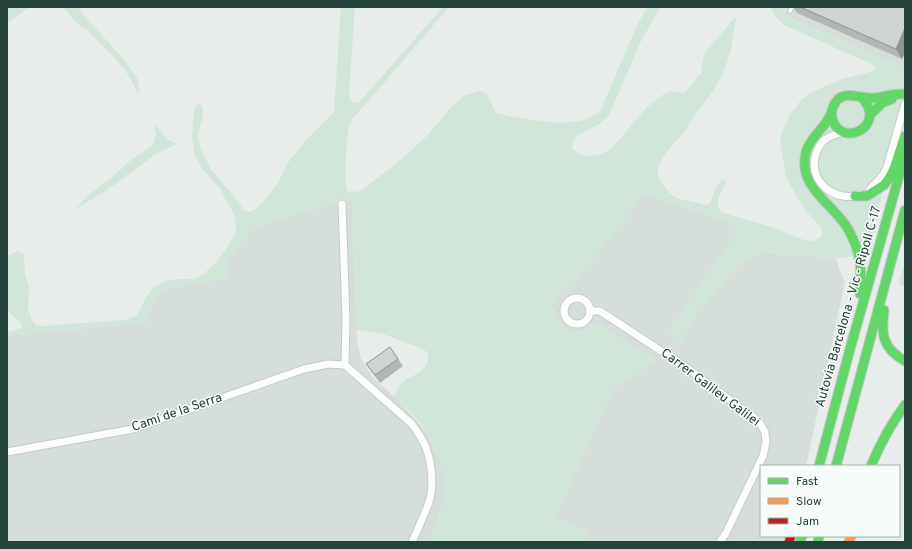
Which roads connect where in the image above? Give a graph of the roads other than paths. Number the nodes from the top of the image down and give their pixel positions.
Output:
1 (792, 7) edge
2 (790, 11) dead end
3 (861, 97) junction
4 (905, 104) edge
5 (831, 114) junction
6 (871, 114) junction
7 (843, 132) junction
8 (901, 134) edge
9 (905, 155) edge
10 (855, 196) joint
11 (342, 204) dead end
12 (905, 210) edge
13 (905, 230) edge
14 (590, 311) dead end
15 (858, 320) junction
16 (905, 361) edge
17 (345, 365) junction
18 (905, 405) edge
19 (826, 437) junction
20 (7, 452) edge
21 (813, 465) edge
22 (819, 465) edge
23 (836, 465) edge
24 (871, 465) edge
25 (412, 542) edge
26 (720, 542) edge

1 - 2 lane
3 - 5 main road
3 - 6 main road
3 - 6 main road
4 - 8 street
5 - 7 main road
5 - 15 main road
6 - 7 main road
7 - 10 street
8 - 10 main road
9 - 15 main road, Autovia Barcelona - Vic - Ripoll C-17
11 - 17 street
12 - 23 main road, Autovia Barcelona - Vic - Ripoll C-17
13 - 16 main road
14 - 26 street, Carrer Galileu Galilei
15 - 19 main road, Autovia Barcelona - Vic - Ripoll C-17
17 - 20 street, Camí de la Serra
17 - 25 street
18 - 24 main road
19 - 21 main road
19 - 22 main road, Autovia Barcelona - Vic - Ripoll C-17

